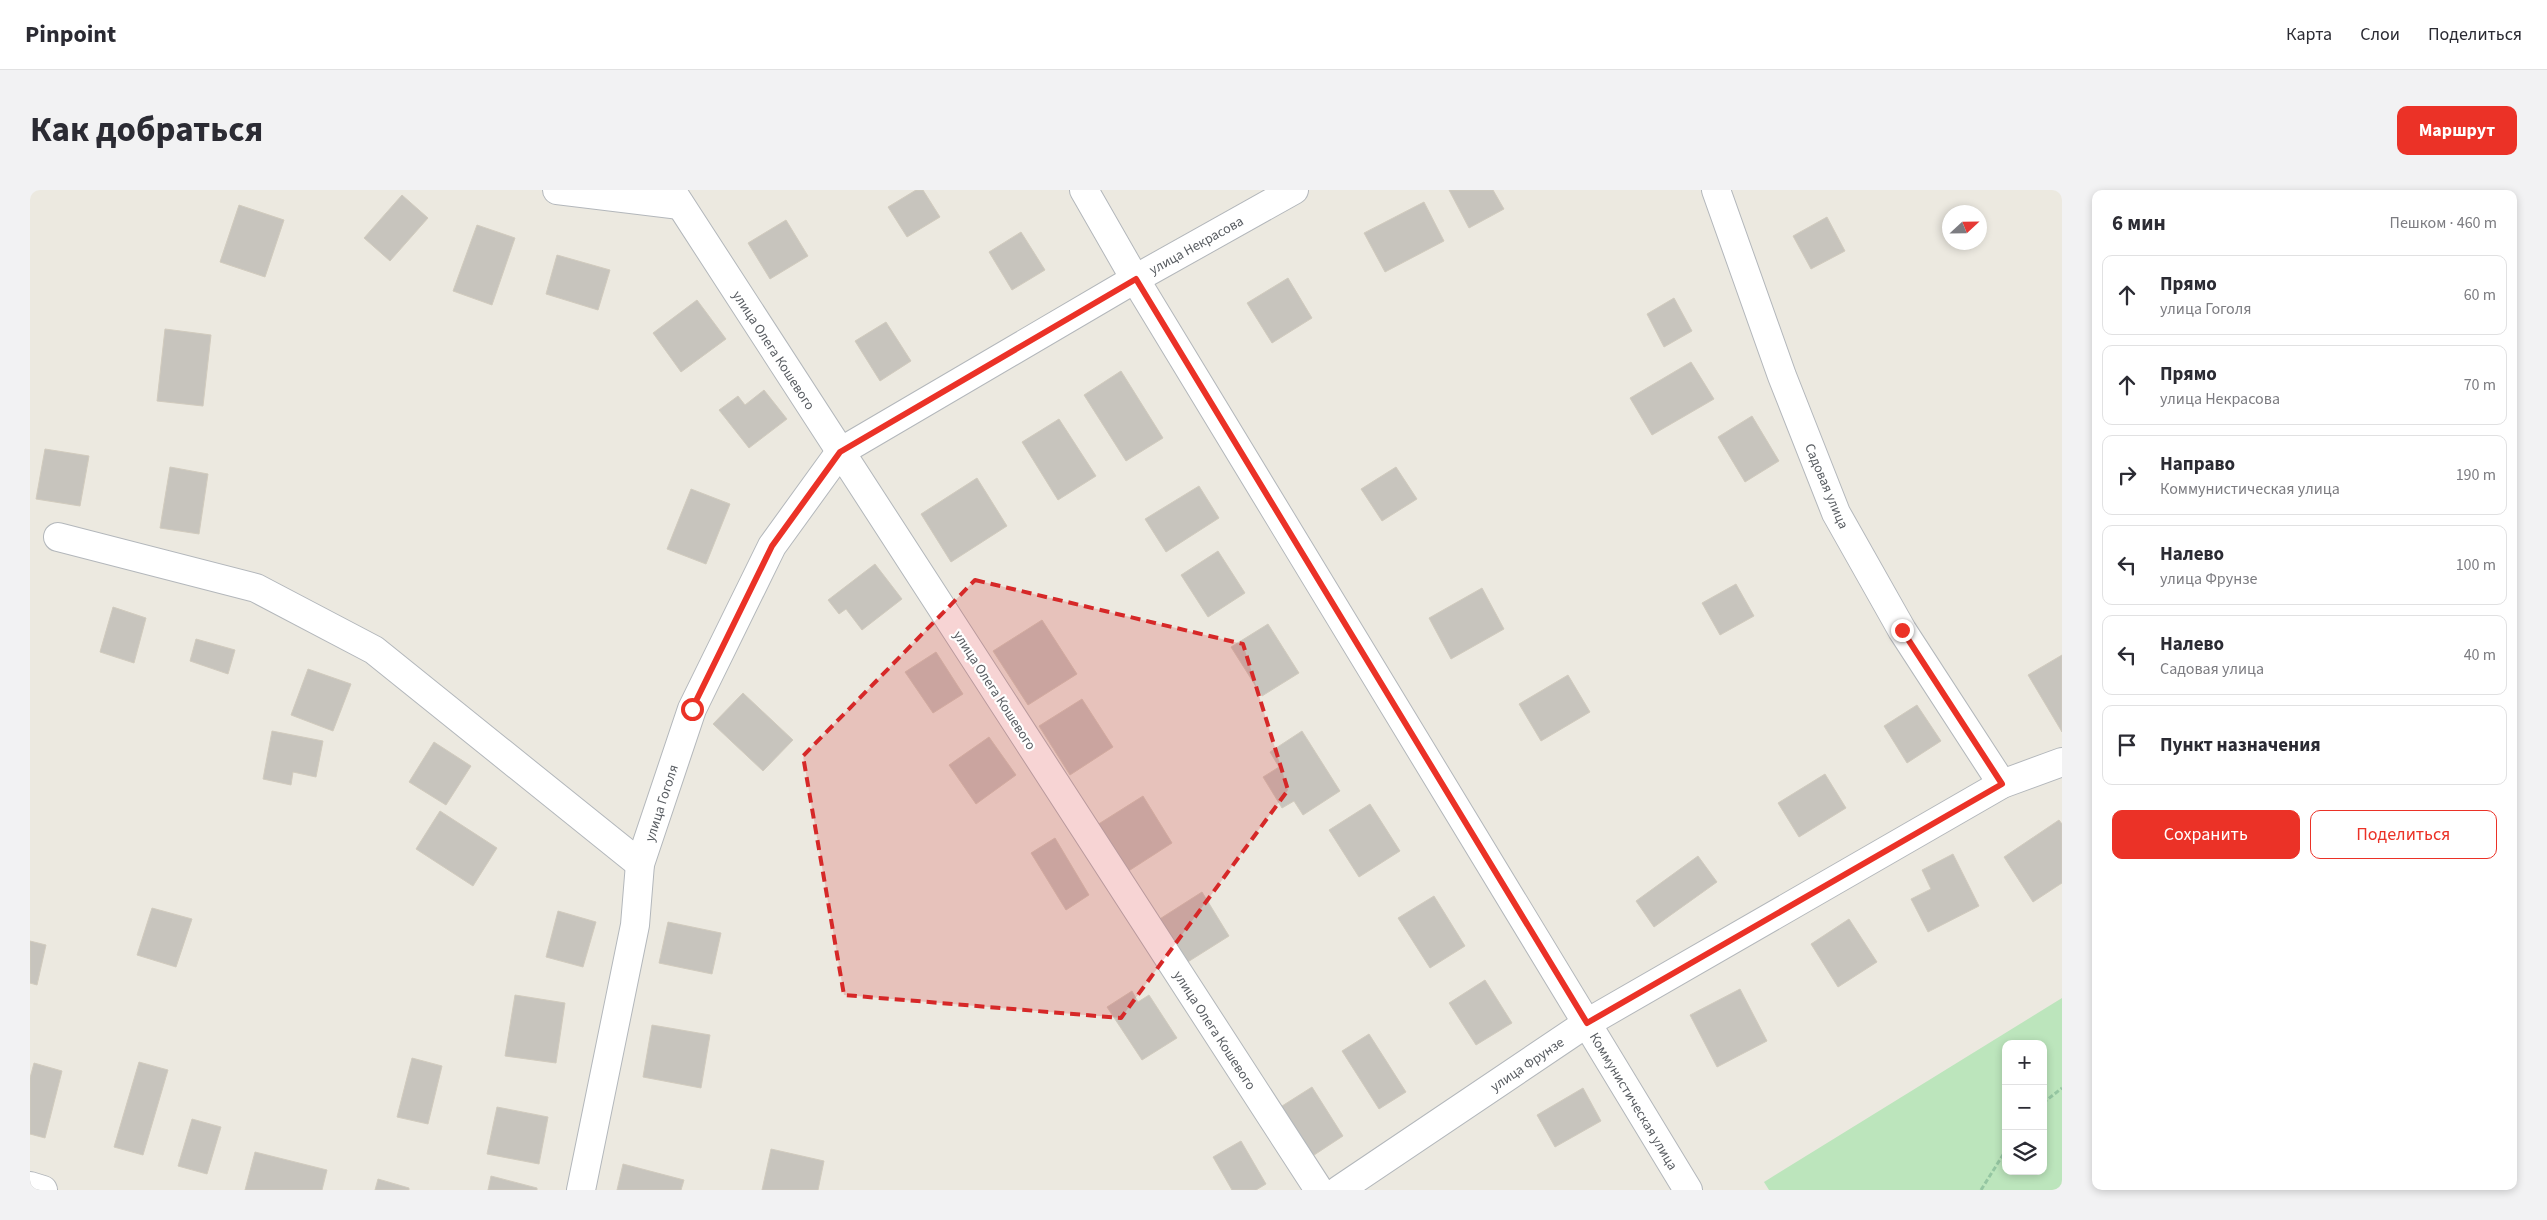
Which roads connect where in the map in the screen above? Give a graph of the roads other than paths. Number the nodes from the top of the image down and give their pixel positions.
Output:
1 (557, 190) edge
2 (1084, 190) edge
3 (1294, 190) edge
4 (1716, 190) edge
5 (675, 197) edge
6 (1136, 279) junction
7 (840, 452) junction
8 (58, 536) dead end
9 (2062, 762) edge
10 (2002, 784) junction
11 (640, 864) junction
12 (1587, 1023) junction
13 (30, 1186) edge
14 (43, 1190) edge
15 (582, 1190) edge
16 (1319, 1190) edge
17 (1339, 1190) edge
18 (1688, 1190) edge

1 - 5 street
2 - 6 street, Коммунистическая улица
3 - 6 street, улица Некрасова
4 - 10 street, Садовая улица
5 - 7 street, улица Олега Кошевого
6 - 7 street, улица Некрасова
6 - 12 street, Коммунистическая улица
7 - 11 street, улица Гоголя
7 - 16 street, улица Олега Кошевого
8 - 11 street
9 - 10 street, улица Фрунзе
10 - 12 street, улица Фрунзе
11 - 15 street, улица Гоголя
12 - 17 street, улица Фрунзе
12 - 18 street, Коммунистическая улица
13 - 14 street

